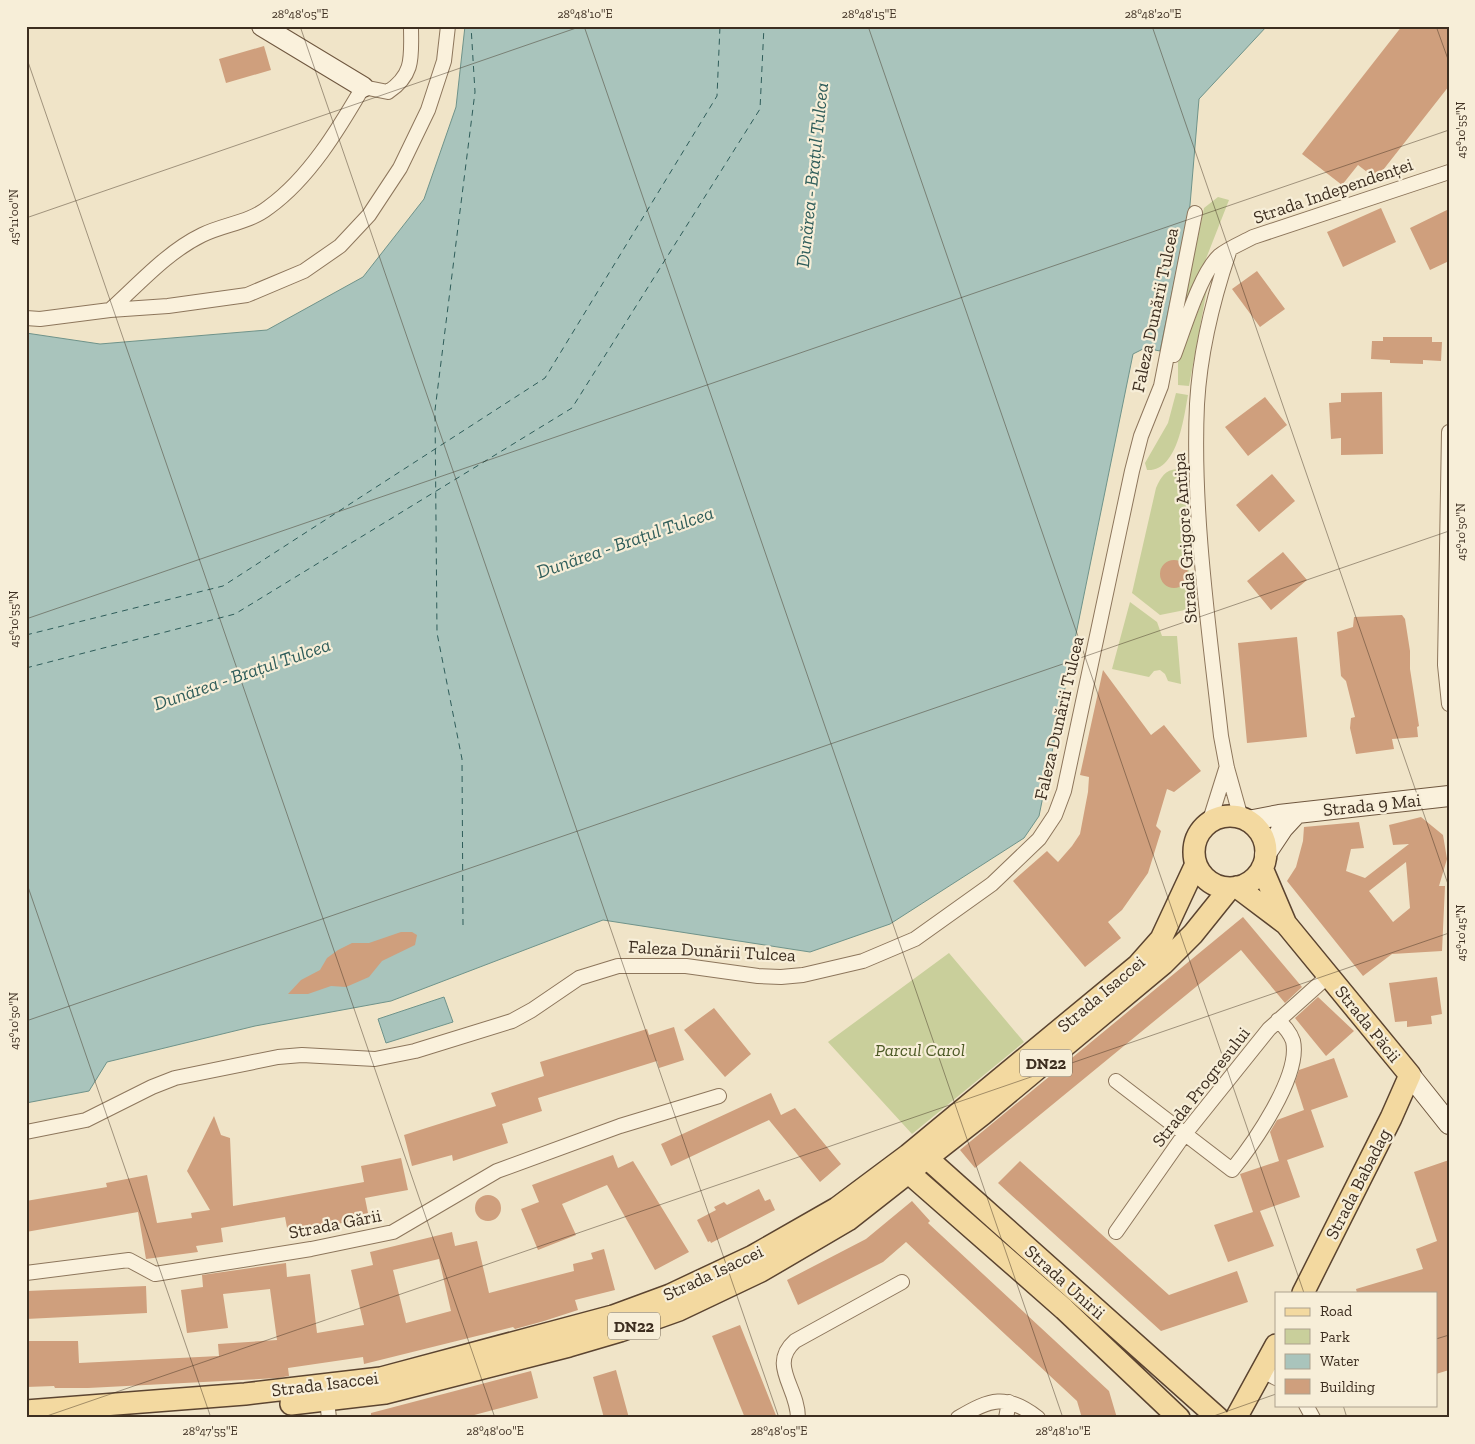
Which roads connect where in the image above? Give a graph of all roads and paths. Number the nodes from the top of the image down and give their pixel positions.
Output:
1 (262, 26) edge
2 (411, 26) edge
3 (448, 26) edge
4 (363, 88) junction
5 (1449, 172) edge
6 (1195, 213) dead end
7 (1230, 249) junction
8 (110, 310) junction
9 (26, 318) edge
10 (1161, 386) junction
11 (1449, 432) edge
12 (1449, 704) edge
13 (1227, 768) junction
14 (1449, 796) edge
15 (1296, 814) junction
16 (1244, 820) junction
17 (1209, 823) junction
18 (1264, 861) junction
19 (1196, 864) junction
20 (1234, 887) junction
21 (1286, 924) junction
22 (1328, 976) junction
23 (1278, 1020) junction
24 (1410, 1075) junction
25 (1116, 1081) dead end
26 (719, 1096) dead end
27 (1449, 1124) edge
28 (26, 1132) edge
29 (1184, 1135) junction
30 (911, 1162) junction
31 (1116, 1232) dead end
32 (26, 1273) edge
33 (902, 1282) dead end
34 (1304, 1292) edge
35 (1275, 1350) edge
36 (1270, 1374) edge
37 (1009, 1402) junction
38 (1307, 1406) edge
39 (328, 1409) edge
40 (26, 1411) edge
41 (126, 1418) edge
42 (798, 1418) edge
43 (958, 1418) edge
44 (1006, 1418) edge
45 (1038, 1418) edge
46 (1179, 1418) edge
47 (1218, 1418) edge
48 (1236, 1418) edge
49 (1313, 1418) edge

1 - 4 street
2 - 4 street
3 - 8 street
4 - 8 street
5 - 7 street, Strada Independenței
6 - 10 street, Faleza Dunării Tulcea
7 - 10 street, Strada Independenței
7 - 13 street, Strada Grigore Antipa
8 - 9 street
10 - 28 street, Faleza Dunării Tulcea
11 - 12 street
13 - 16 street, Strada Grigore Antipa
13 - 17 street, Strada Grigore Antipa
14 - 15 street, Strada 9 Mai
15 - 16 street, Strada 9 Mai
15 - 18 street
16 - 17 main road
16 - 18 main road
17 - 19 main road
18 - 20 main road
18 - 21 main road, Strada Păcii
19 - 20 main road
19 - 30 main road, Strada Isaccei / DN22
20 - 21 main road, Strada Păcii
20 - 30 main road, Strada Isaccei / DN22
21 - 22 main road, Strada Păcii
22 - 23 street, Strada Progresului
22 - 24 main road, Strada Păcii
23 - 29 street, Strada Progresului
23 - 29 street
24 - 27 street, Strada Păcii
24 - 34 main road, Strada Babadag
25 - 29 street
26 - 32 street, Strada Gării
29 - 31 street, Strada Progresului
30 - 39 main road, Strada Isaccei / DN22
30 - 40 main road, Strada Isaccei / DN22
30 - 46 main road, Strada Unirii
30 - 47 main road, Strada Unirii
33 - 42 street
35 - 36 main road
36 - 48 main road
37 - 43 street
37 - 44 street
37 - 45 street
38 - 49 street
39 - 41 main road, Strada Isaccei / DN22

